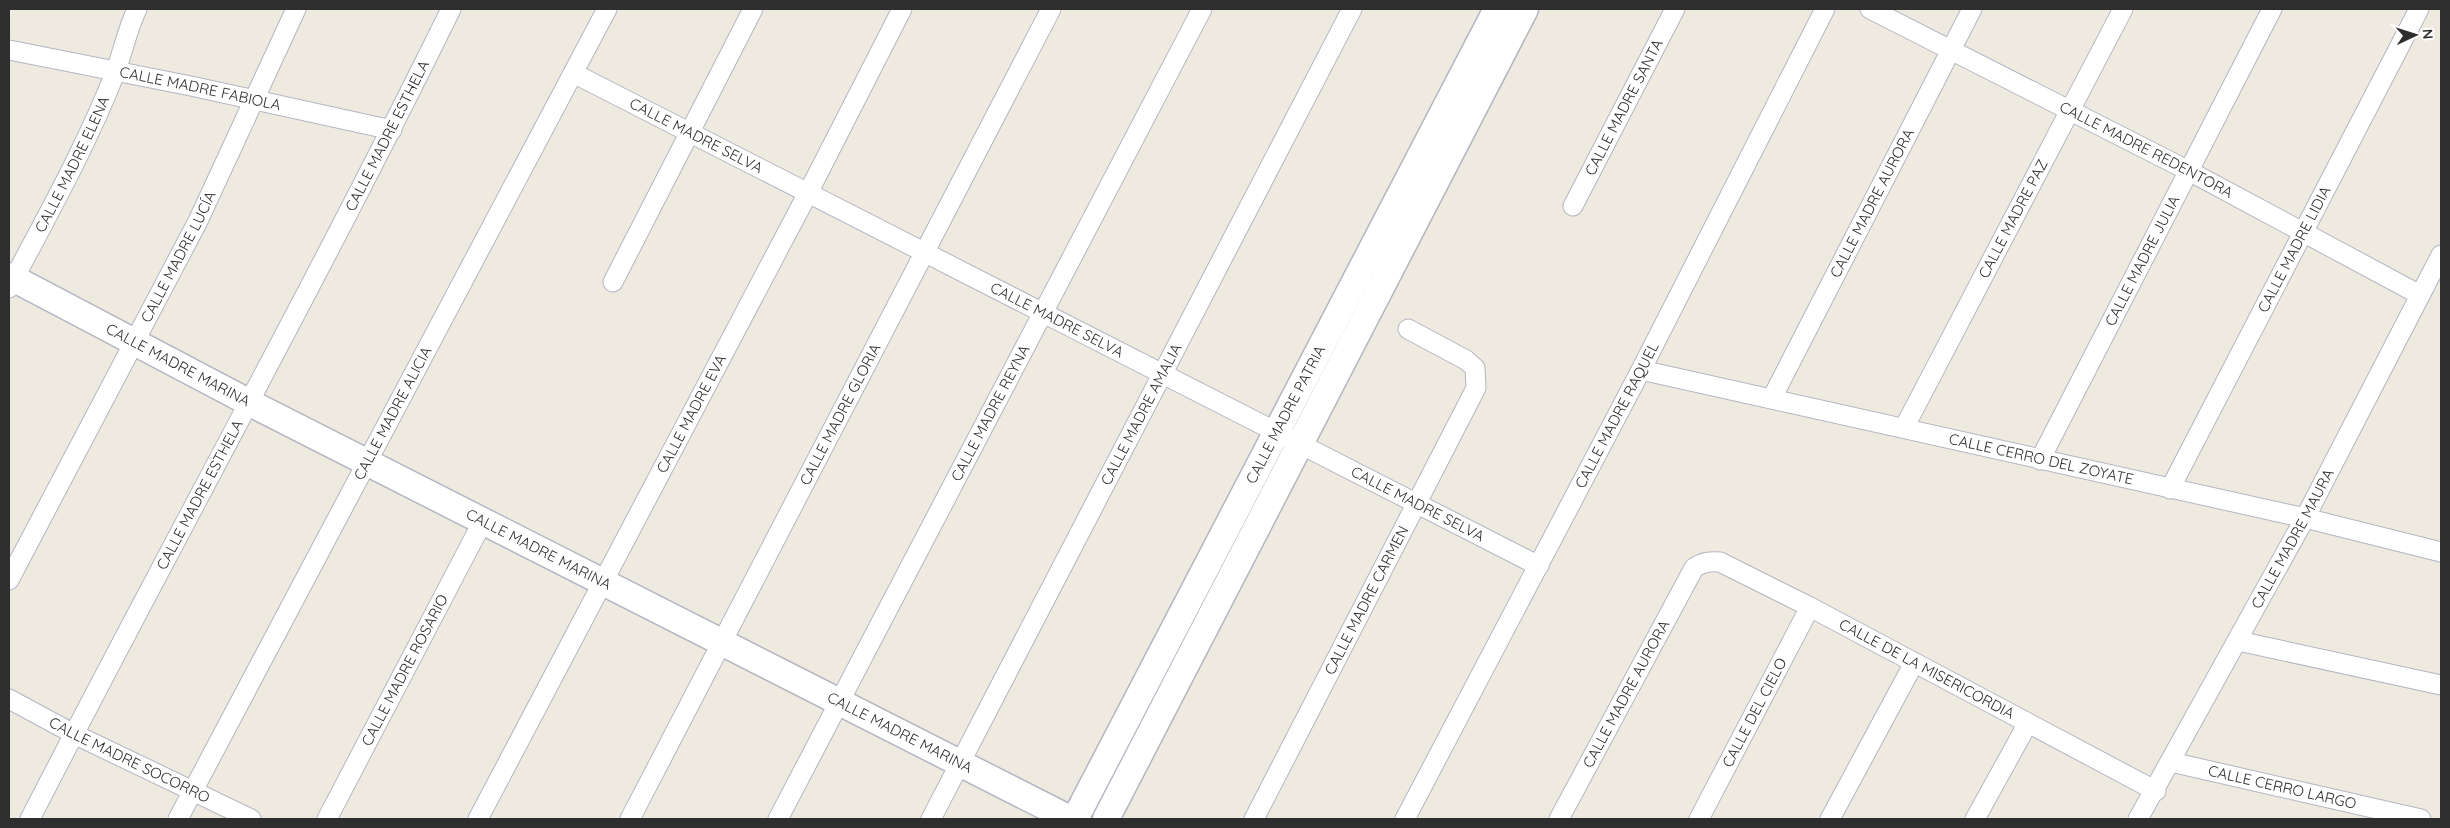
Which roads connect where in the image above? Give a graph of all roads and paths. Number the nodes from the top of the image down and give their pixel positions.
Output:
1 (137, 9) edge
2 (296, 9) edge
3 (451, 9) edge
4 (607, 9) edge
5 (753, 9) edge
6 (902, 9) edge
7 (1051, 9) edge
8 (1202, 9) edge
9 (1352, 9) edge
10 (1497, 9) edge
11 (1525, 9) edge
12 (1675, 9) edge
13 (1825, 9) edge
14 (1870, 9) edge
15 (1972, 9) edge
16 (2123, 9) edge
17 (2272, 9) edge
18 (2419, 9) edge
19 (9, 50) edge
20 (1950, 50) junction
21 (116, 72) junction
22 (575, 74) junction
23 (253, 99) junction
24 (2070, 109) junction
25 (392, 130) junction
26 (690, 134) junction
27 (2189, 171) junction
28 (808, 193) junction
29 (1573, 206) dead end
30 (2303, 234) junction
31 (924, 254) junction
32 (2441, 255) edge
33 (11, 281) edge
34 (613, 282) dead end
35 (2420, 295) junction
36 (1041, 313) junction
37 (1408, 329) dead end
38 (135, 341) junction
39 (1641, 370) junction
40 (1162, 374) junction
41 (1772, 398) junction
42 (250, 403) junction
43 (1904, 428) junction
44 (1276, 432) junction
45 (1300, 445) junction
46 (2040, 460) junction
47 (368, 463) junction
48 (2170, 489) junction
49 (1418, 504) junction
50 (2305, 518) junction
51 (483, 521) junction
52 (2440, 549) edge
53 (1539, 566) junction
54 (1694, 568) joint
55 (9, 580) edge
56 (603, 582) junction
57 (1810, 607) junction
58 (2238, 641) junction
59 (723, 642) junction
60 (1914, 663) junction
61 (2441, 685) edge
62 (9, 699) edge
63 (840, 703) junction
64 (2028, 723) junction
65 (74, 734) junction
66 (2171, 762) junction
67 (960, 764) junction
68 (193, 790) junction
69 (2156, 791) junction
70 (30, 819) edge
71 (178, 819) edge
72 (251, 819) edge
73 (327, 819) edge
74 (478, 819) edge
75 (630, 819) edge
76 (778, 819) edge
77 (931, 819) edge
78 (1070, 819) edge
79 (1075, 819) edge
80 (1106, 819) edge
81 (1254, 819) edge
82 (1405, 819) edge
83 (1559, 819) edge
84 (1699, 819) edge
85 (1830, 819) edge
86 (1975, 819) edge
87 (2138, 819) edge
88 (2421, 819) edge

1 - 21 street, CALLE MADRE ELENA
2 - 23 street, CALLE MADRE LUCÍA
3 - 25 street, CALLE MADRE ESTHELA
4 - 22 street, CALLE MADRE ALICIA
5 - 26 street
6 - 28 street, CALLE MADRE EVA
7 - 31 street, CALLE MADRE GLORIA
8 - 36 street, CALLE MADRE REYNA
9 - 40 street, CALLE MADRE AMALIA
10 - 44 street, CALLE MADRE PATRIA
11 - 45 street, CALLE MADRE PATRIA
12 - 29 street, CALLE MADRE SANTA
13 - 39 street, CALLE MADRE RAQUEL
14 - 20 street, CALLE MADRE REDENTORA
15 - 20 street, CALLE MADRE AURORA
16 - 24 street, CALLE MADRE PAZ
17 - 27 street, CALLE MADRE JULIA
18 - 30 street, CALLE MADRE LIDIA
19 - 21 street, CALLE MADRE FABIOLA
20 - 24 street, CALLE MADRE REDENTORA
20 - 41 street, CALLE MADRE AURORA
21 - 23 street, CALLE MADRE FABIOLA
21 - 33 street, CALLE MADRE ELENA
22 - 26 street, CALLE MADRE SELVA
22 - 47 street, CALLE MADRE ALICIA
23 - 25 street, CALLE MADRE FABIOLA
23 - 38 street, CALLE MADRE LUCÍA
24 - 27 street, CALLE MADRE REDENTORA
24 - 43 street, CALLE MADRE PAZ
25 - 42 street, CALLE MADRE ESTHELA
26 - 28 street, CALLE MADRE SELVA
26 - 34 street
27 - 30 street, CALLE MADRE REDENTORA
27 - 46 street, CALLE MADRE JULIA
28 - 31 street, CALLE MADRE SELVA
28 - 56 street, CALLE MADRE EVA
30 - 35 street, CALLE MADRE REDENTORA
30 - 48 street, CALLE MADRE LIDIA
31 - 36 street, CALLE MADRE SELVA
31 - 59 street, CALLE MADRE GLORIA
32 - 35 street, CALLE MADRE MAURA
33 - 38 street, CALLE MADRE MARINA
35 - 50 street, CALLE MADRE MAURA
36 - 40 street, CALLE MADRE SELVA
36 - 63 street, CALLE MADRE REYNA
37 - 49 street, CALLE MADRE CARMEN
38 - 42 street, CALLE MADRE MARINA
38 - 55 street, CALLE MADRE LUCÍA
39 - 41 street, CALLE CERRO DEL ZOYATE
39 - 53 street, CALLE MADRE RAQUEL
40 - 44 street, CALLE MADRE SELVA
40 - 67 street, CALLE MADRE AMALIA
41 - 43 street, CALLE CERRO DEL ZOYATE
42 - 47 street, CALLE MADRE MARINA
42 - 65 street, CALLE MADRE ESTHELA
43 - 46 street, CALLE CERRO DEL ZOYATE
44 - 45 street, CALLE MADRE SELVA
44 - 79 street, CALLE MADRE PATRIA
45 - 49 street, CALLE MADRE SELVA
45 - 80 street, CALLE MADRE PATRIA
46 - 48 street, CALLE CERRO DEL ZOYATE
47 - 51 street, CALLE MADRE MARINA
47 - 68 street, CALLE MADRE ALICIA
48 - 50 street, CALLE CERRO DEL ZOYATE
49 - 53 street, CALLE MADRE SELVA
49 - 81 street, CALLE MADRE CARMEN
50 - 52 street, CALLE CERRO DEL ZOYATE
50 - 58 street, CALLE MADRE MAURA
51 - 56 street, CALLE MADRE MARINA
51 - 73 street, CALLE MADRE ROSARIO
53 - 82 street, CALLE MADRE RAQUEL
54 - 57 street, CALLE DE LA MISERICORDIA
54 - 83 street, CALLE MADRE AURORA
56 - 59 street, CALLE MADRE MARINA
56 - 74 street, CALLE MADRE EVA
57 - 60 street, CALLE DE LA MISERICORDIA
57 - 84 street, CALLE DEL CIELO
58 - 61 street
58 - 66 street, CALLE MADRE MAURA
59 - 63 street, CALLE MADRE MARINA
59 - 75 street, CALLE MADRE GLORIA
60 - 64 street, CALLE DE LA MISERICORDIA
60 - 85 street
62 - 65 street, CALLE MADRE SOCORRO
63 - 67 street, CALLE MADRE MARINA
63 - 76 street, CALLE MADRE REYNA
64 - 69 street, CALLE DE LA MISERICORDIA
64 - 86 street
65 - 68 street, CALLE MADRE SOCORRO
65 - 70 street, CALLE MADRE ESTHELA
66 - 69 street, CALLE MADRE MAURA
66 - 88 street, CALLE CERRO LARGO
67 - 77 street, CALLE MADRE AMALIA
67 - 78 street, CALLE MADRE MARINA
68 - 71 street, CALLE MADRE ALICIA
68 - 72 street, CALLE MADRE SOCORRO
69 - 87 street, CALLE MADRE MAURA

